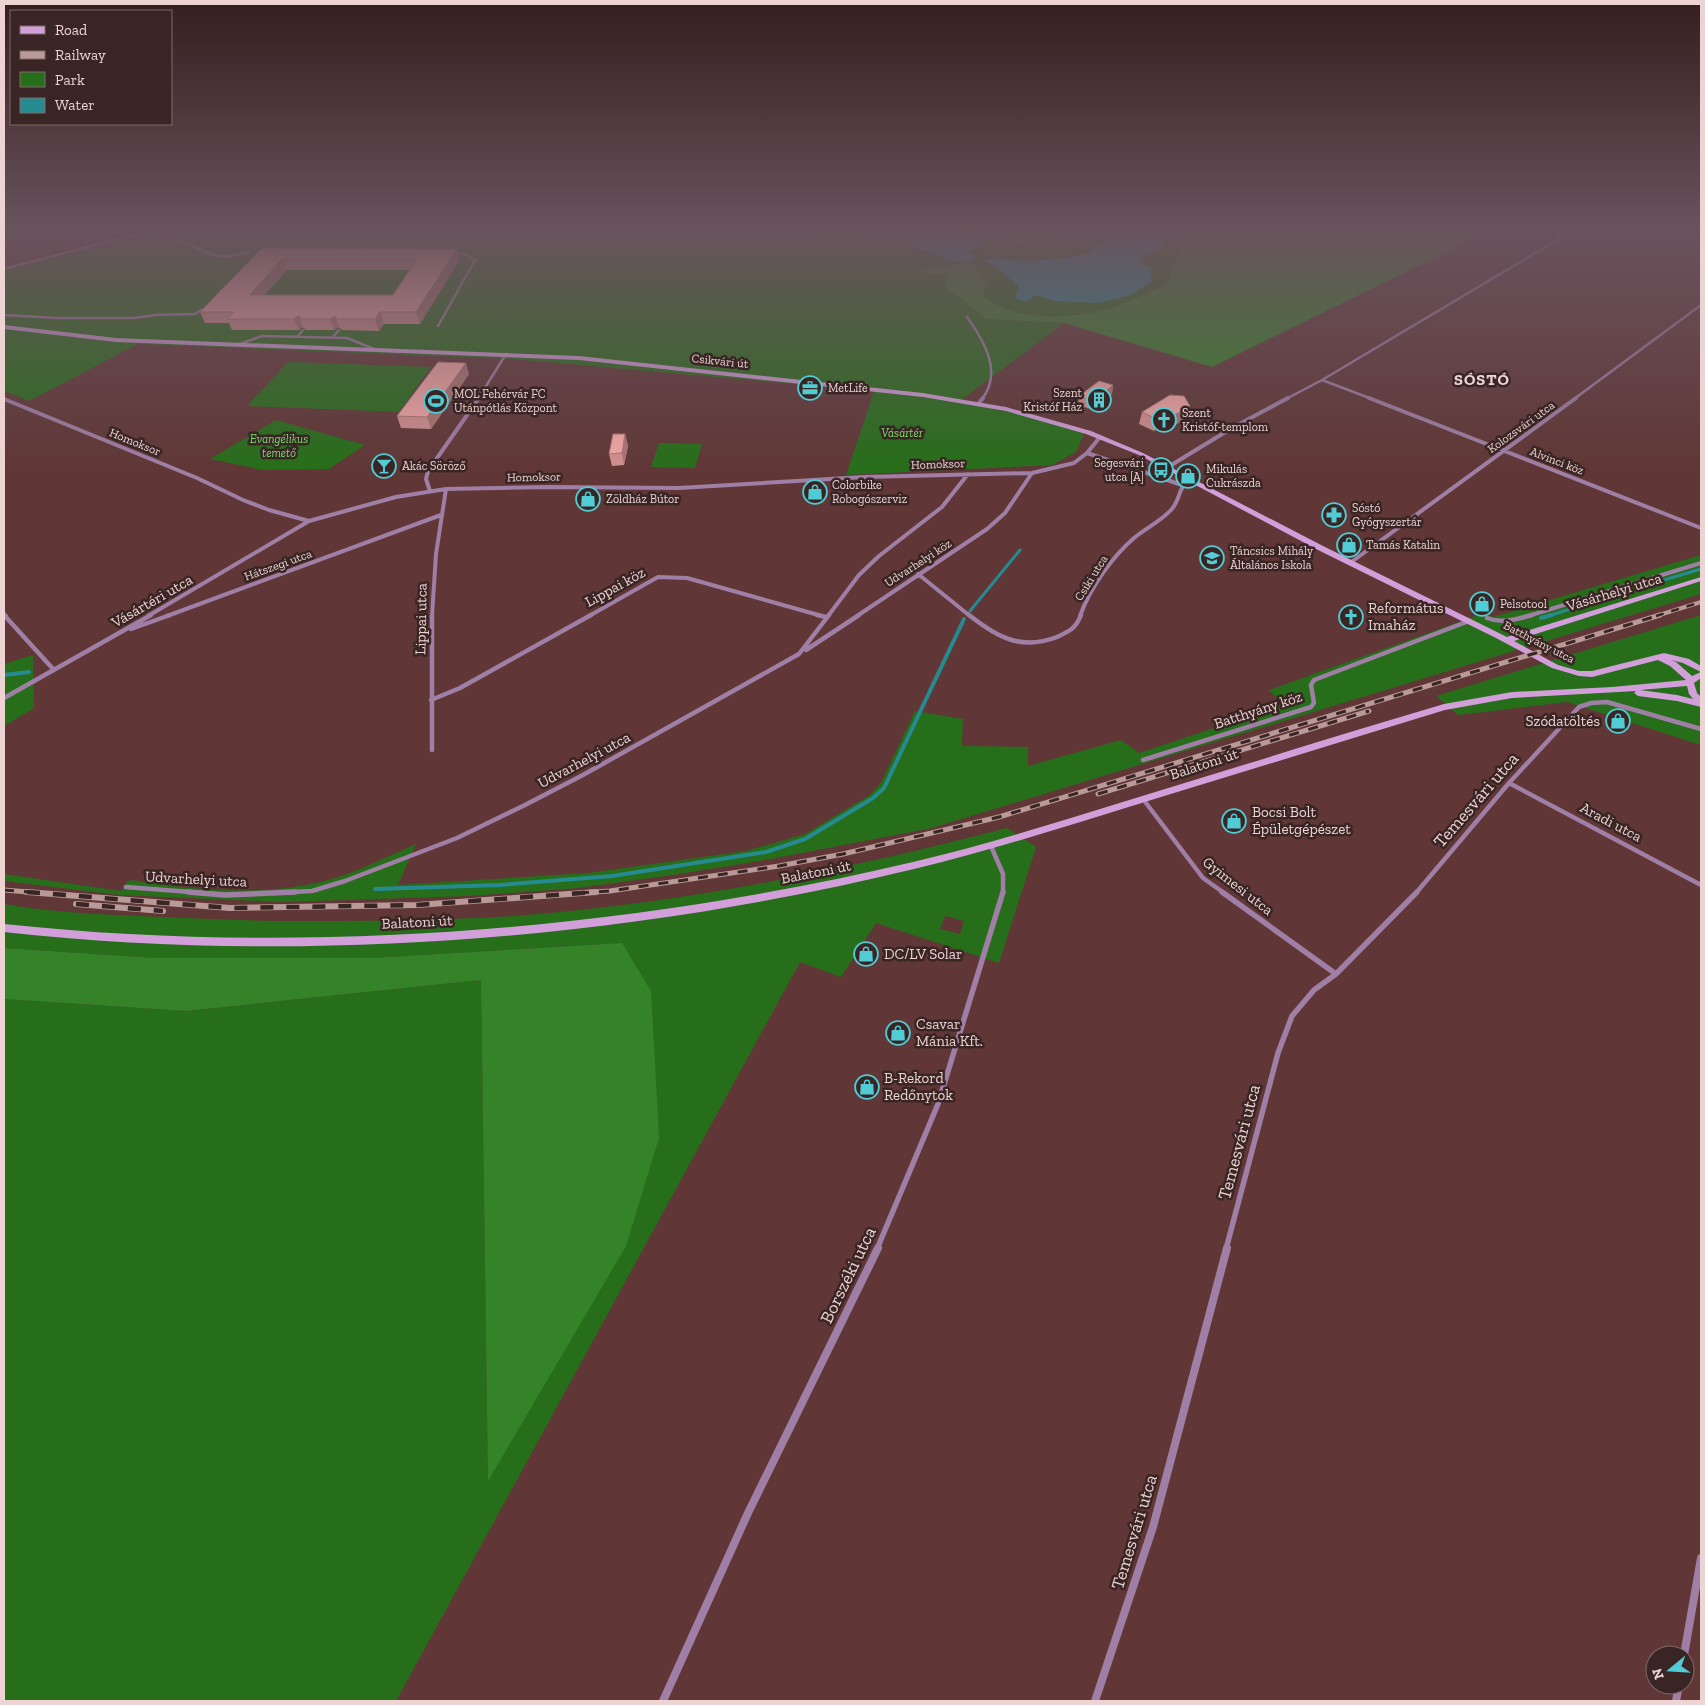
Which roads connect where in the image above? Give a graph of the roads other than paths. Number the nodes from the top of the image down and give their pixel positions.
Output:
1 (202, 310) edge
2 (447, 310) edge
3 (1440, 310) edge
4 (1695, 310) edge
5 (4, 315) edge
6 (967, 317) dead end
7 (438, 326) dead end
8 (4, 327) edge
9 (267, 330) edge
10 (303, 330) edge
11 (339, 330) edge
12 (262, 336) junction
13 (298, 336) junction
14 (334, 337) junction
15 (237, 345) junction
16 (374, 349) junction
17 (506, 354) junction
18 (1322, 380) junction
19 (4, 399) edge
20 (979, 403) junction
21 (1100, 437) junction
22 (1505, 451) junction
23 (1087, 453) junction
24 (1168, 468) junction
25 (1032, 473) junction
26 (969, 474) junction
27 (1191, 479) junction
28 (1182, 485) junction
29 (446, 489) junction
30 (430, 490) junction
31 (441, 515) junction
32 (310, 521) junction
33 (1701, 528) edge
34 (1350, 563) junction
35 (1701, 563) edge
36 (918, 574) junction
37 (1701, 580) edge
38 (4, 614) edge
39 (826, 617) junction
40 (1487, 618) dead end
41 (1469, 621) junction
42 (121, 632) junction
43 (1507, 640) junction
44 (799, 654) junction
45 (1651, 660) junction
46 (1701, 669) edge
47 (54, 670) junction
48 (1701, 675) edge
49 (1691, 682) junction
50 (1612, 690) junction
51 (4, 698) edge
52 (431, 700) junction
53 (1701, 703) edge
54 (1701, 729) edge
55 (432, 750) dead end
56 (1143, 760) dead end
57 (1509, 783) junction
58 (1144, 799) junction
59 (991, 846) junction
60 (1701, 885) edge
61 (126, 887) dead end
62 (4, 928) edge
63 (1336, 974) junction
64 (1701, 1558) edge
65 (1686, 1645) edge
66 (663, 1701) edge
67 (1095, 1701) edge

1 - 5 street
2 - 7 street
3 - 18 street
4 - 22 street, Kolozsvári utca
6 - 20 street
8 - 15 street, Csikvári út
9 - 12 street
10 - 13 street
11 - 14 street
12 - 13 street
12 - 15 street
13 - 14 street
14 - 16 street
15 - 16 street, Csikvári út
16 - 17 street, Csikvári út
17 - 20 street, Csikvári út
17 - 30 street
18 - 22 street, Alvinci köz
18 - 24 street
19 - 32 street, Homoksor
20 - 21 street, Csikvári út
21 - 23 street, Homoksor
21 - 24 street, Batthyány utca
22 - 33 street, Alvinci köz
22 - 34 street, Kolozsvári utca
23 - 25 street, Homoksor
23 - 28 street
24 - 27 street, Batthyány utca
25 - 26 street, Homoksor
25 - 36 street, Udvarhelyi köz
26 - 29 street, Homoksor
26 - 39 street, Udvarhelyi utca
27 - 28 street
27 - 34 street, Batthyány utca
28 - 36 street, Csiki utca
29 - 30 street, Homoksor
29 - 31 street, Lippai utca
30 - 32 street, Homoksor
31 - 42 street, Hátszegi utca
31 - 52 street, Lippai utca
32 - 42 street, Vásártéri utca
34 - 41 street, Batthyány utca
35 - 40 street
36 - 44 street, Udvarhelyi köz
37 - 43 street, Vásárhelyi utca
38 - 47 street
39 - 44 street, Udvarhelyi utca
39 - 52 street, Lippai köz
41 - 43 street, Batthyány utca
41 - 56 street, Batthyány köz
42 - 47 street, Vásártéri utca
43 - 45 street, Batthyány utca
44 - 61 street, Udvarhelyi utca
45 - 46 street, Batthyány utca
45 - 49 street, Batthyány utca
47 - 51 street, Vásártéri utca
48 - 49 street
49 - 50 street, Balatoni út
49 - 53 street, Batthyány utca
50 - 53 street, Balatoni út
50 - 58 street, Balatoni út
52 - 55 street, Lippai utca
54 - 57 street, Temesvári utca
57 - 60 street, Aradi utca
57 - 63 street, Temesvári utca
58 - 59 street, Balatoni út
58 - 63 street, Gyimesi utca
59 - 62 street, Balatoni út
59 - 66 street, Borszéki utca
63 - 67 street, Temesvári utca
64 - 65 street

